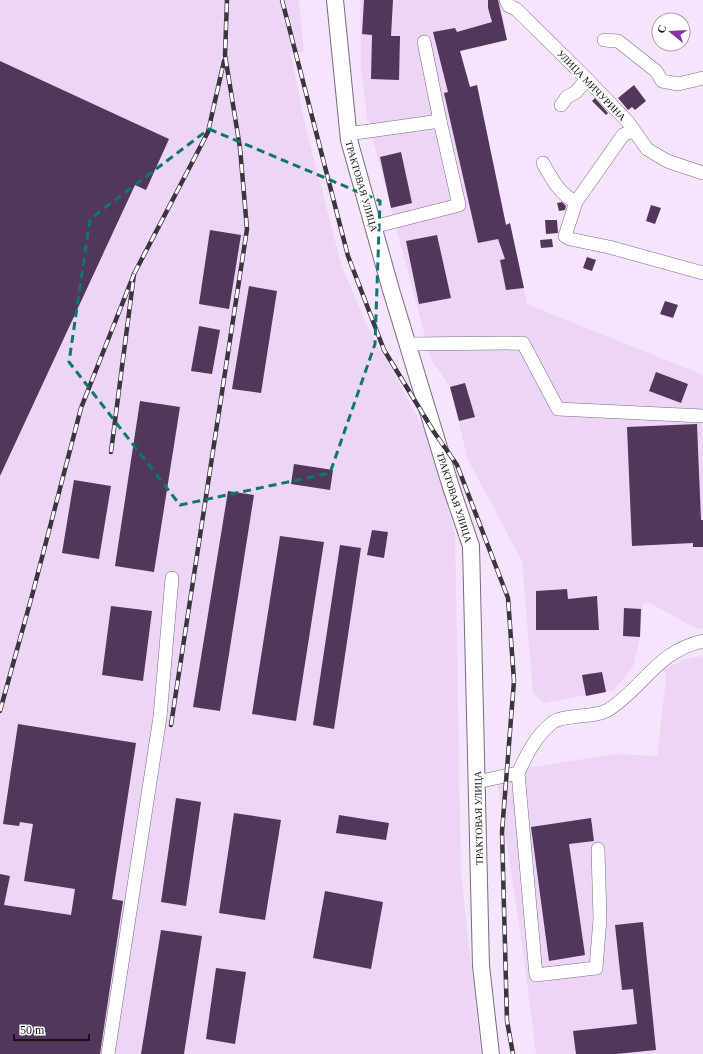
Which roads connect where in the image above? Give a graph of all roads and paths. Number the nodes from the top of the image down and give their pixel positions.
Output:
1 (335, 0) edge
2 (506, 0) edge
3 (604, 40) dead end
4 (424, 42) dead end
5 (703, 78) edge
6 (587, 79) junction
7 (561, 105) dead end
8 (440, 121) junction
9 (632, 131) junction
10 (348, 134) junction
11 (544, 163) dead end
12 (703, 173) edge
13 (576, 202) junction
14 (373, 227) junction
15 (703, 273) edge
16 (408, 344) junction
17 (703, 416) edge
18 (172, 578) dead end
19 (701, 642) edge
20 (518, 773) junction
21 (477, 782) junction
22 (598, 849) dead end
23 (108, 1054) edge
24 (491, 1054) edge

1 - 10 main road, ТРАКТОВАЯ УЛИЦА
2 - 6 street, УЛИЦА МИЧУРИНА
3 - 5 street
4 - 8 street
6 - 7 street
6 - 9 street, УЛИЦА МИЧУРИНА
8 - 10 street
8 - 14 street
9 - 12 street, УЛИЦА МИЧУРИНА
9 - 13 street
10 - 14 main road, ТРАКТОВАЯ УЛИЦА
11 - 13 street
13 - 15 street
14 - 16 main road, ТРАКТОВАЯ УЛИЦА
16 - 17 street
16 - 21 main road, ТРАКТОВАЯ УЛИЦА
18 - 23 street
19 - 20 street
20 - 21 street
20 - 22 street
21 - 24 main road, ТРАКТОВАЯ УЛИЦА

